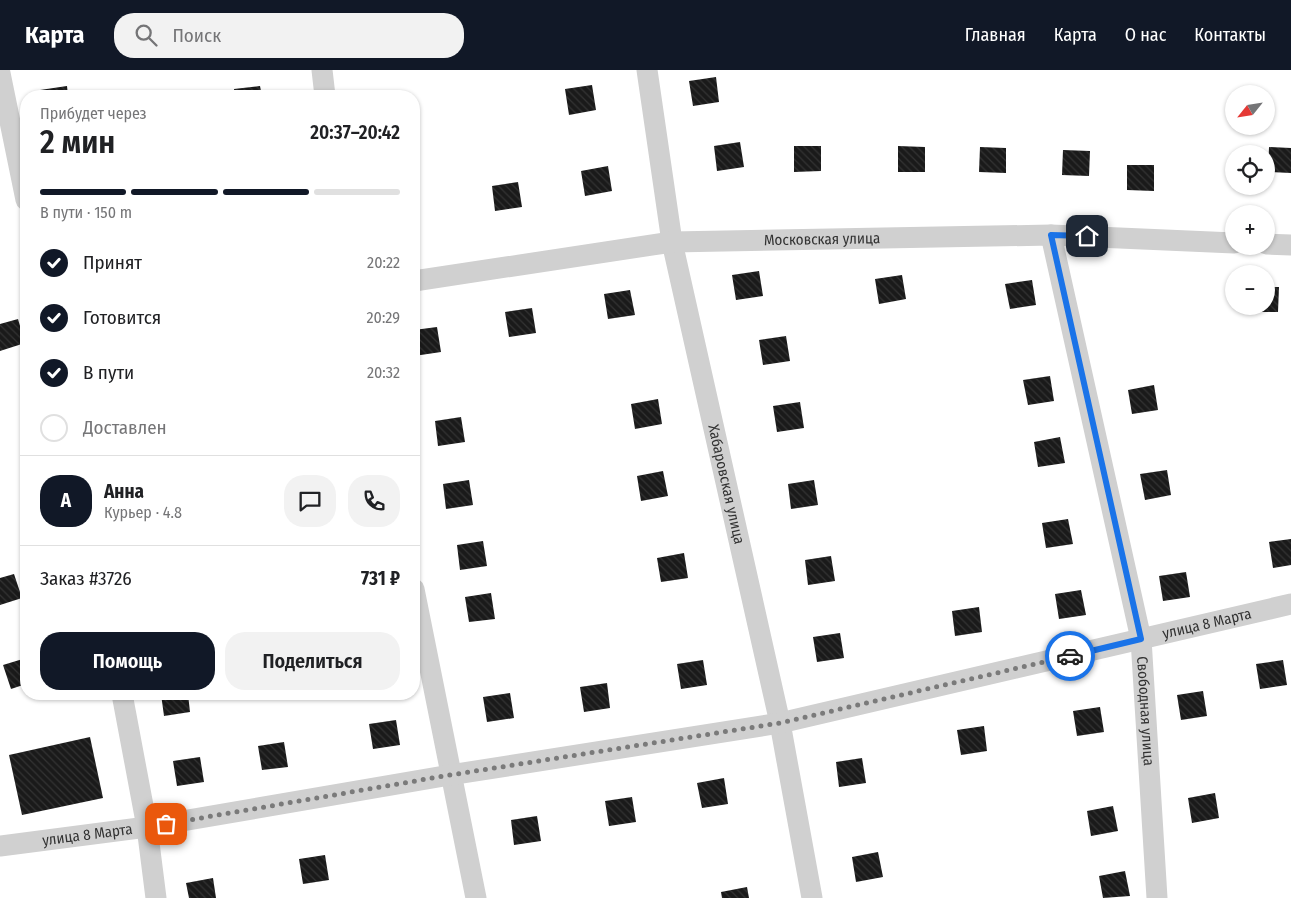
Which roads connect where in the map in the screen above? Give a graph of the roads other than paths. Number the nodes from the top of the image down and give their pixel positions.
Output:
1 (322, 70) edge
2 (646, 70) edge
3 (0, 73) edge
4 (325, 90) edge
5 (20, 171) edge
6 (1051, 235) junction
7 (672, 242) junction
8 (1225, 243) edge
9 (1275, 244) edge
10 (1291, 245) edge
11 (420, 280) edge
12 (1291, 604) edge
13 (420, 620) edge
14 (1141, 639) junction
15 (123, 700) edge
16 (780, 723) junction
17 (450, 775) junction
18 (147, 827) junction
19 (0, 846) edge
20 (156, 898) edge
21 (476, 898) edge
22 (812, 898) edge
23 (1157, 898) edge

1 - 4 street
2 - 7 street, Хабаровская улица
3 - 5 street
6 - 7 street, Московская улица
6 - 8 street, Московская улица
6 - 14 street, Свободная улица
7 - 11 street, Московская улица
7 - 16 street, Хабаровская улица
9 - 10 street
12 - 14 street, улица 8 Марта
13 - 17 street
14 - 16 street, улица 8 Марта
14 - 23 street, Свободная улица
15 - 18 street
16 - 17 street, улица 8 Марта
16 - 22 street, Хабаровская улица
17 - 18 street, улица 8 Марта
17 - 21 street
18 - 19 street, улица 8 Марта
18 - 20 street

